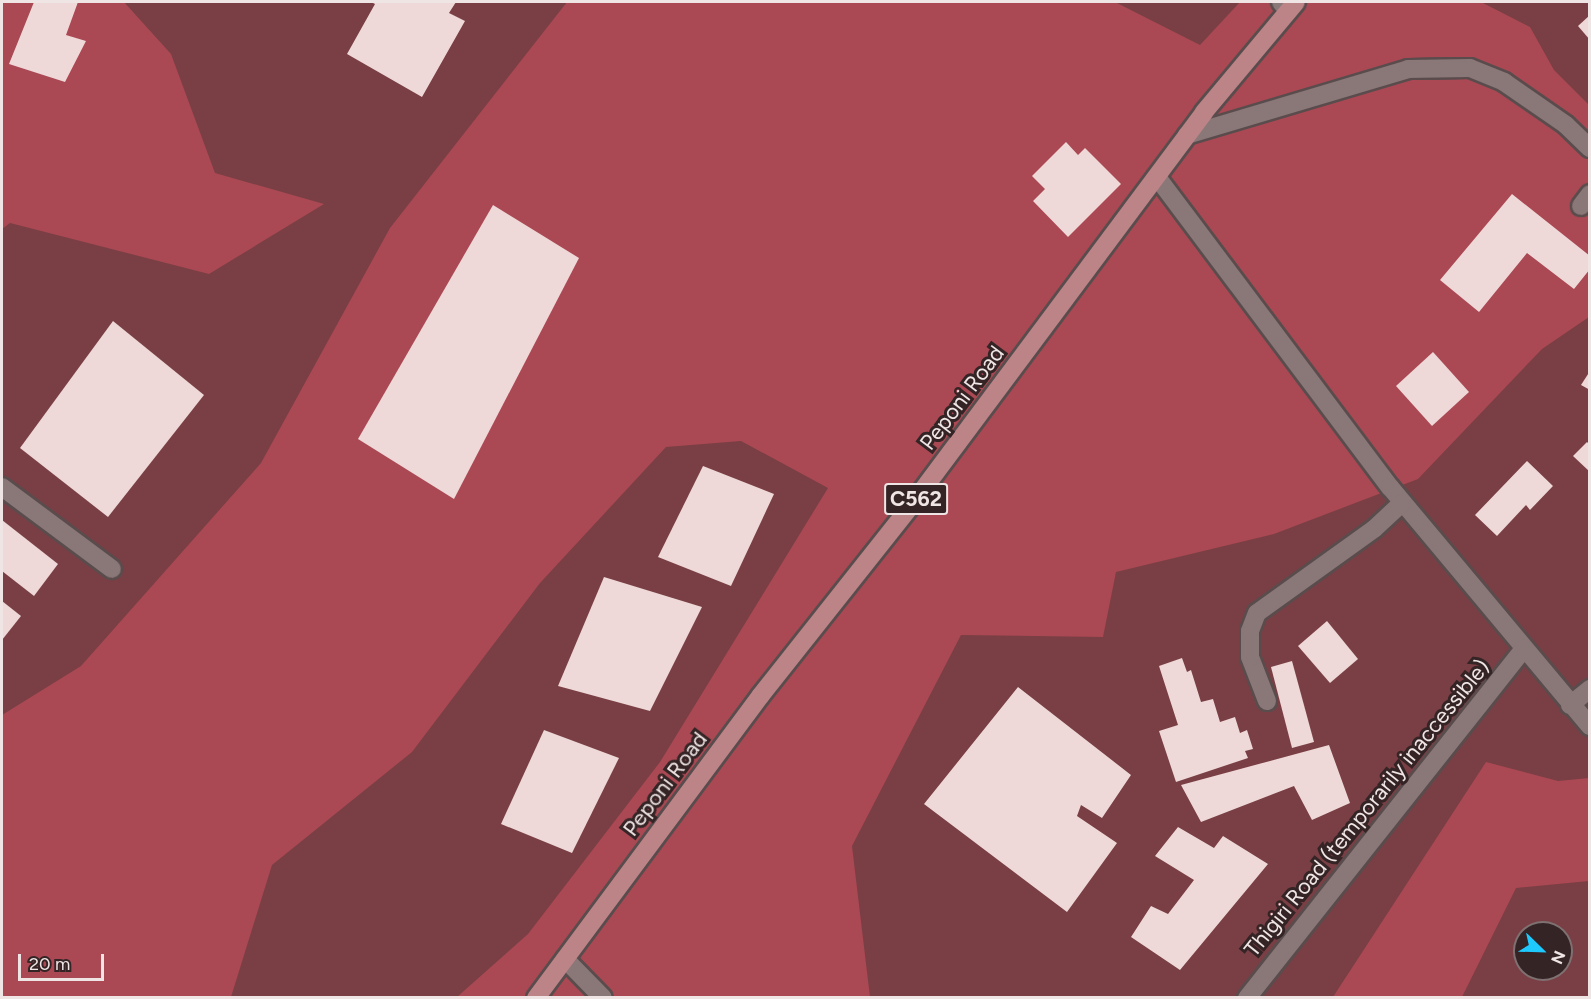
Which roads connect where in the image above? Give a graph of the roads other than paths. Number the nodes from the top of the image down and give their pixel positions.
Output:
1 (1288, 5) edge
2 (1187, 135) junction
3 (1590, 148) edge
4 (1157, 177) junction
5 (2, 487) edge
6 (1402, 503) junction
7 (112, 569) dead end
8 (1524, 649) junction
9 (1590, 689) edge
10 (1267, 701) dead end
11 (1570, 705) junction
12 (1590, 726) edge
13 (565, 959) junction
14 (536, 998) edge
15 (603, 998) edge
16 (1247, 998) edge

1 - 2 main road, Peponi Road / C562
2 - 3 street
2 - 4 main road, Peponi Road / C562
4 - 6 street
4 - 13 main road, Peponi Road / C562
5 - 7 street
6 - 8 street
6 - 10 street
8 - 11 street
8 - 16 street, Thigiri Road (temporarily inaccessible)
9 - 11 street
11 - 12 street
13 - 14 main road, Peponi Road / C562
13 - 15 street

